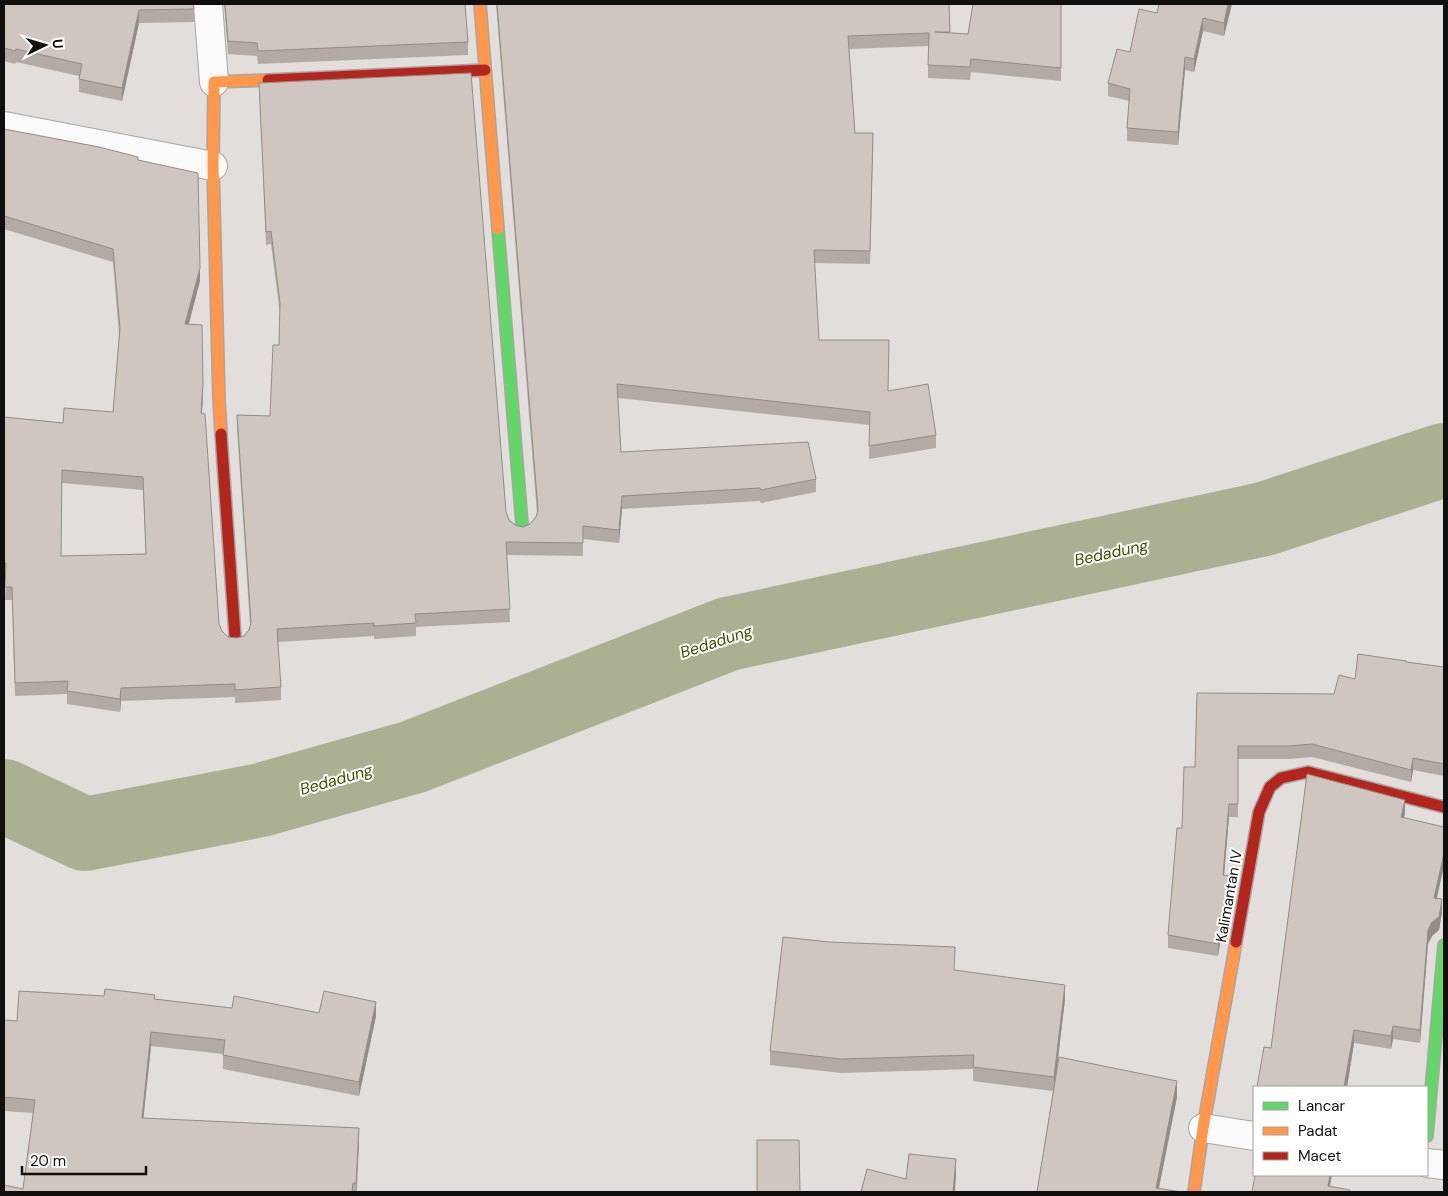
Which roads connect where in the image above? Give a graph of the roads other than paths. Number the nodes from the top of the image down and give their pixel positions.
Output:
1 (208, 4) edge
2 (480, 4) edge
3 (486, 70) junction
4 (214, 82) junction
5 (4, 126) edge
6 (213, 166) junction
7 (522, 524) dead end
8 (235, 636) edge
9 (1444, 807) edge
10 (1444, 945) edge
11 (1428, 1125) edge
12 (1203, 1128) junction
13 (1253, 1136) edge
14 (1428, 1163) edge
15 (1444, 1165) edge
16 (1194, 1192) edge

1 - 4 street
2 - 3 street
3 - 4 street
3 - 7 street
4 - 6 street
5 - 6 street
6 - 8 street
9 - 12 street, Kalimantan IV
10 - 11 street
12 - 13 street
12 - 16 street, Kalimantan IV
14 - 15 street

